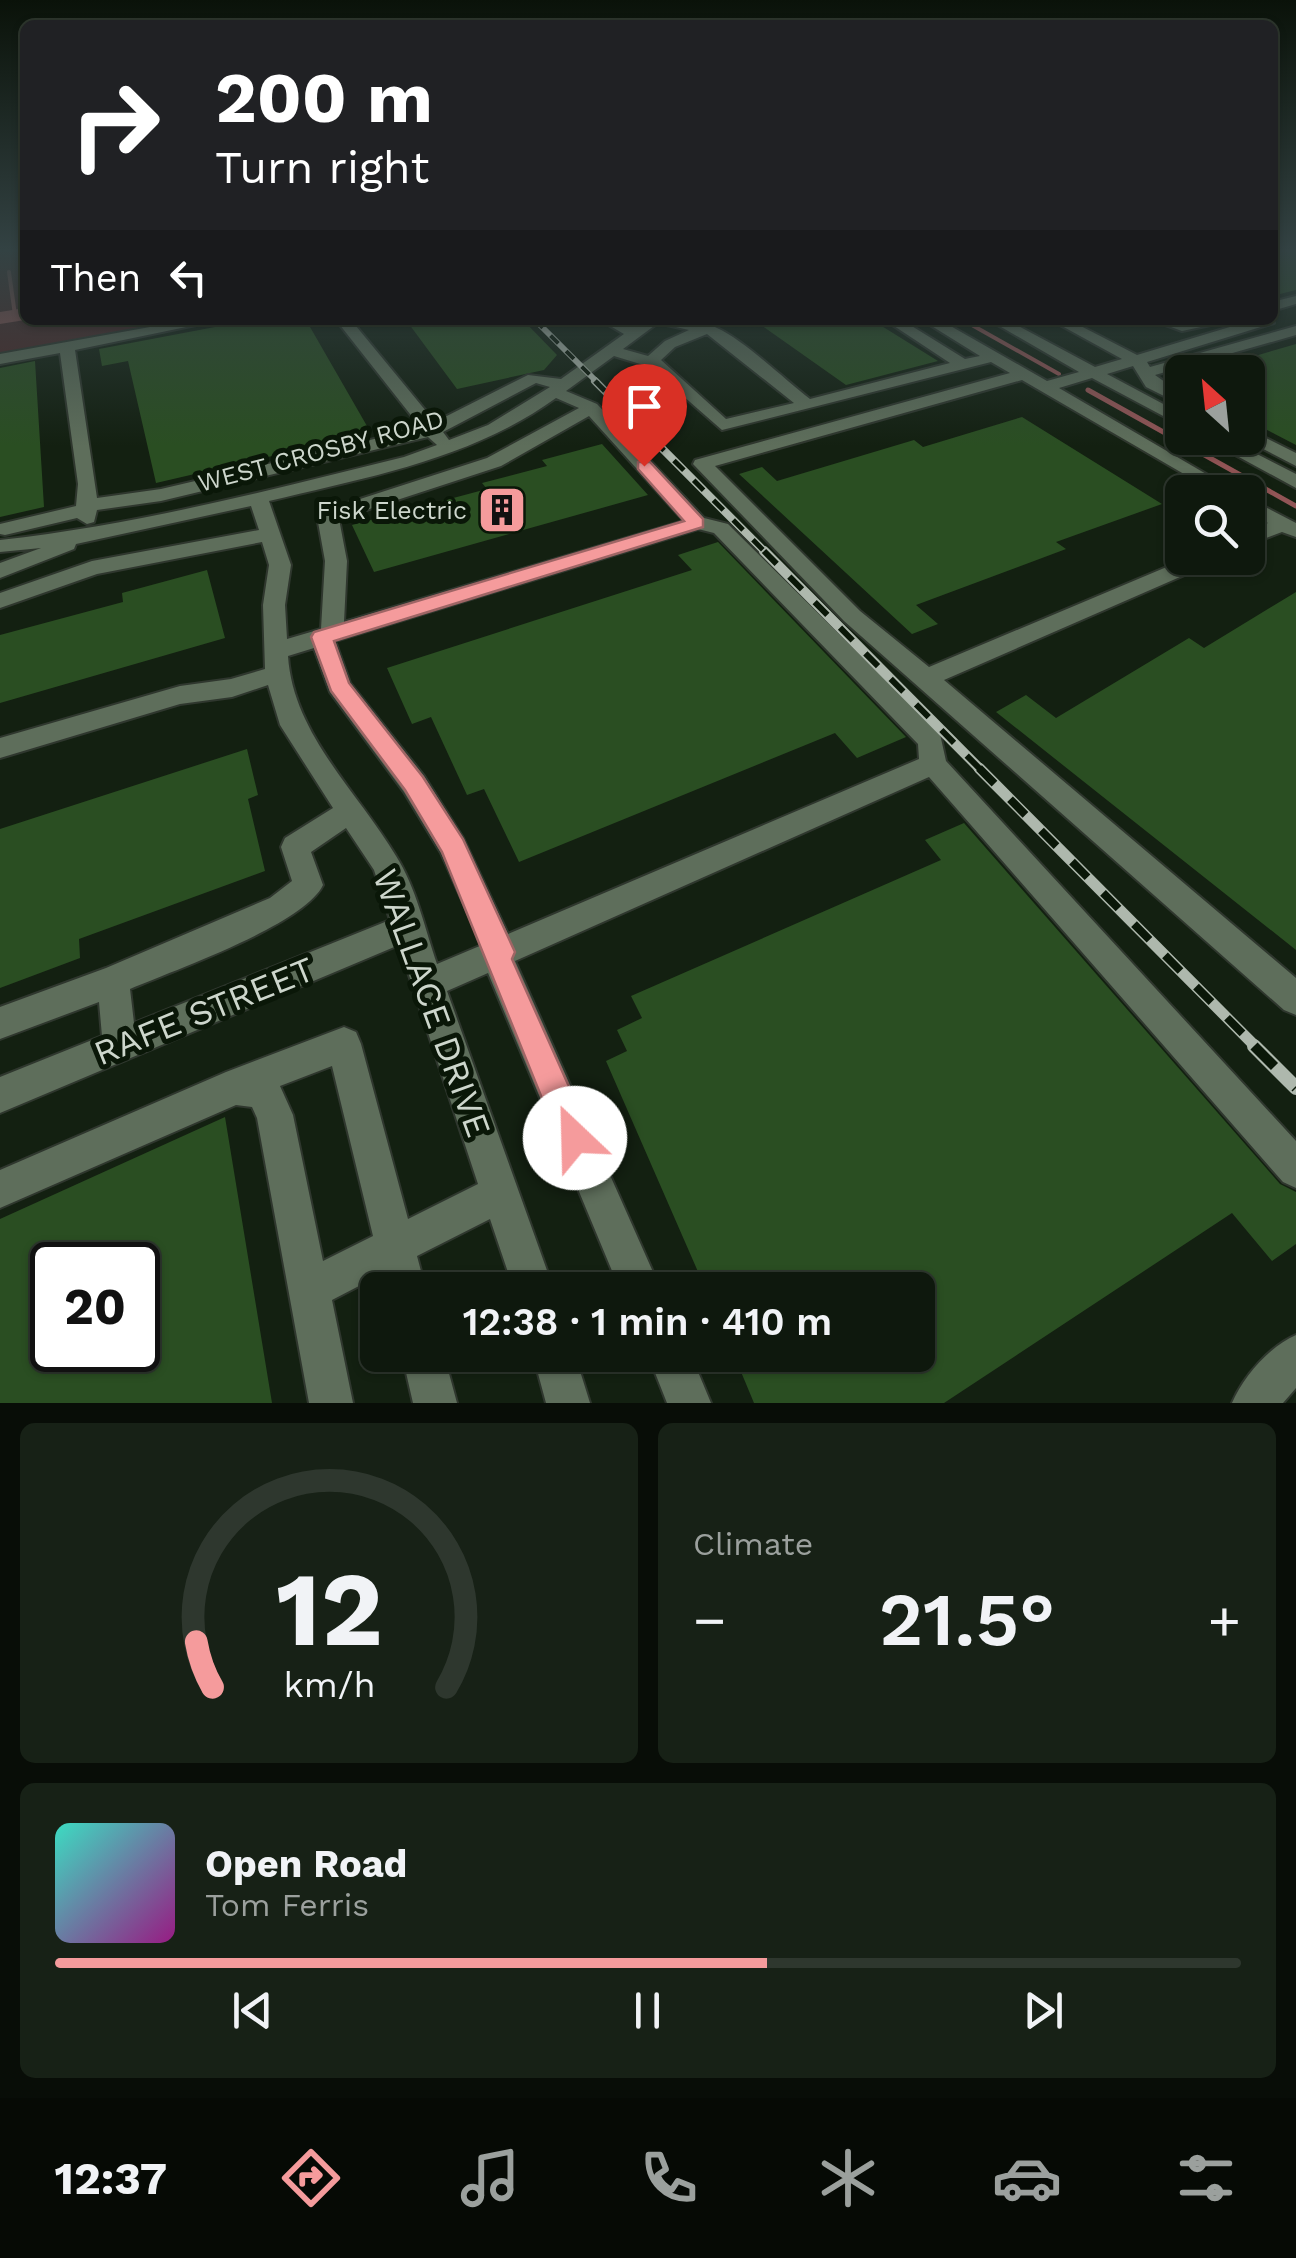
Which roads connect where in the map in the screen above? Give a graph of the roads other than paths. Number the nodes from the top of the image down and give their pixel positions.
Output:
1 (185, 325) edge
2 (347, 325) edge
3 (619, 325) edge
4 (645, 325) edge
5 (684, 325) edge
6 (900, 325) edge
7 (939, 325) edge
8 (1005, 325) edge
9 (1067, 325) edge
10 (1105, 325) edge
11 (1248, 325) edge
12 (704, 330) junction
13 (1296, 330) edge
14 (635, 332) junction
15 (1126, 336) dead end
16 (1142, 344) dead end
17 (67, 346) junction
18 (611, 350) junction
19 (1158, 352) junction
20 (993, 357) junction
21 (0, 358) edge
22 (650, 362) junction
23 (963, 365) junction
24 (1142, 368) junction
25 (1092, 373) junction
26 (1022, 375) junction
27 (1044, 387) junction
28 (560, 389) junction
29 (1165, 391) edge
30 (807, 405) junction
31 (591, 408) junction
32 (1165, 413) edge
33 (430, 431) junction
34 (1265, 443) edge
35 (447, 447) junction
36 (1244, 455) edge
37 (1296, 460) edge
38 (1198, 475) edge
39 (355, 476) junction
40 (1296, 482) edge
41 (259, 499) junction
42 (368, 502) junction
43 (86, 508) junction
44 (1265, 514) edge
45 (696, 523) junction
46 (1289, 528) edge
47 (0, 530) edge
48 (270, 534) junction
49 (90, 536) junction
50 (0, 546) edge
51 (92, 568) junction
52 (0, 571) edge
53 (1165, 575) edge
54 (0, 601) edge
55 (327, 635) junction
56 (276, 662) junction
57 (926, 678) junction
58 (0, 748) edge
59 (934, 764) junction
60 (350, 812) junction
61 (408, 927) junction
62 (498, 953) junction
63 (113, 980) junction
64 (427, 984) junction
65 (1296, 999) edge
66 (0, 1023) edge
67 (120, 1045) junction
68 (234, 1086) junction
69 (0, 1094) edge
70 (1296, 1169) edge
71 (0, 1189) edge
72 (500, 1194) junction
73 (395, 1247) junction
74 (401, 1272) edge
75 (528, 1272) edge
76 (633, 1272) edge
77 (309, 1290) junction
78 (1296, 1356) edge
79 (427, 1372) edge
80 (559, 1372) edge
81 (676, 1372) edge
82 (331, 1403) edge
83 (435, 1403) edge
84 (568, 1403) edge
85 (689, 1403) edge
86 (1254, 1403) edge

1 - 17 street
2 - 33 street
3 - 14 street
4 - 14 street, WEST CROSBY ROAD
5 - 12 street
6 - 23 street
7 - 20 street
8 - 25 street
9 - 24 street
10 - 15 street
11 - 19 street
12 - 22 street
12 - 30 street
13 - 24 street
14 - 18 street, WEST CROSBY ROAD
16 - 19 street
17 - 21 street
17 - 43 street
18 - 22 street
18 - 28 street, WEST CROSBY ROAD
19 - 24 street
20 - 23 street
20 - 26 street
22 - 30 street
23 - 30 street
24 - 25 street
24 - 29 street
25 - 27 street
25 - 32 street
26 - 27 street
26 - 57 street
27 - 38 street
28 - 31 street
28 - 33 street
28 - 35 street, WEST CROSBY ROAD
31 - 42 street
31 - 45 street
33 - 35 street
33 - 43 street
34 - 37 street
35 - 39 street, WEST CROSBY ROAD
36 - 40 street
39 - 41 street, WEST CROSBY ROAD
39 - 42 street
41 - 48 street, WALLACE DRIVE
41 - 49 street, WEST CROSBY ROAD
42 - 55 street
43 - 47 street
43 - 49 street
44 - 46 street
45 - 55 street
45 - 59 street
48 - 51 street
48 - 56 street, WALLACE DRIVE
49 - 50 street, WEST CROSBY ROAD
49 - 51 street
49 - 52 street, WEST CROSBY ROAD
51 - 54 street
53 - 57 street
55 - 56 street
55 - 62 street
56 - 58 street
56 - 60 street, WALLACE DRIVE
57 - 65 street
59 - 62 street
59 - 70 street
60 - 61 street, WALLACE DRIVE
60 - 63 street
61 - 64 street, WALLACE DRIVE
61 - 67 street, RAFE STREET
62 - 64 street
62 - 76 street
63 - 66 street
63 - 67 street
64 - 72 street, WALLACE DRIVE
67 - 69 street, RAFE STREET
68 - 71 street
68 - 73 street
68 - 77 street
72 - 73 street
72 - 75 street, WALLACE DRIVE
73 - 74 street
73 - 77 street
77 - 82 street
78 - 86 street
79 - 83 street
80 - 84 street
81 - 85 street

